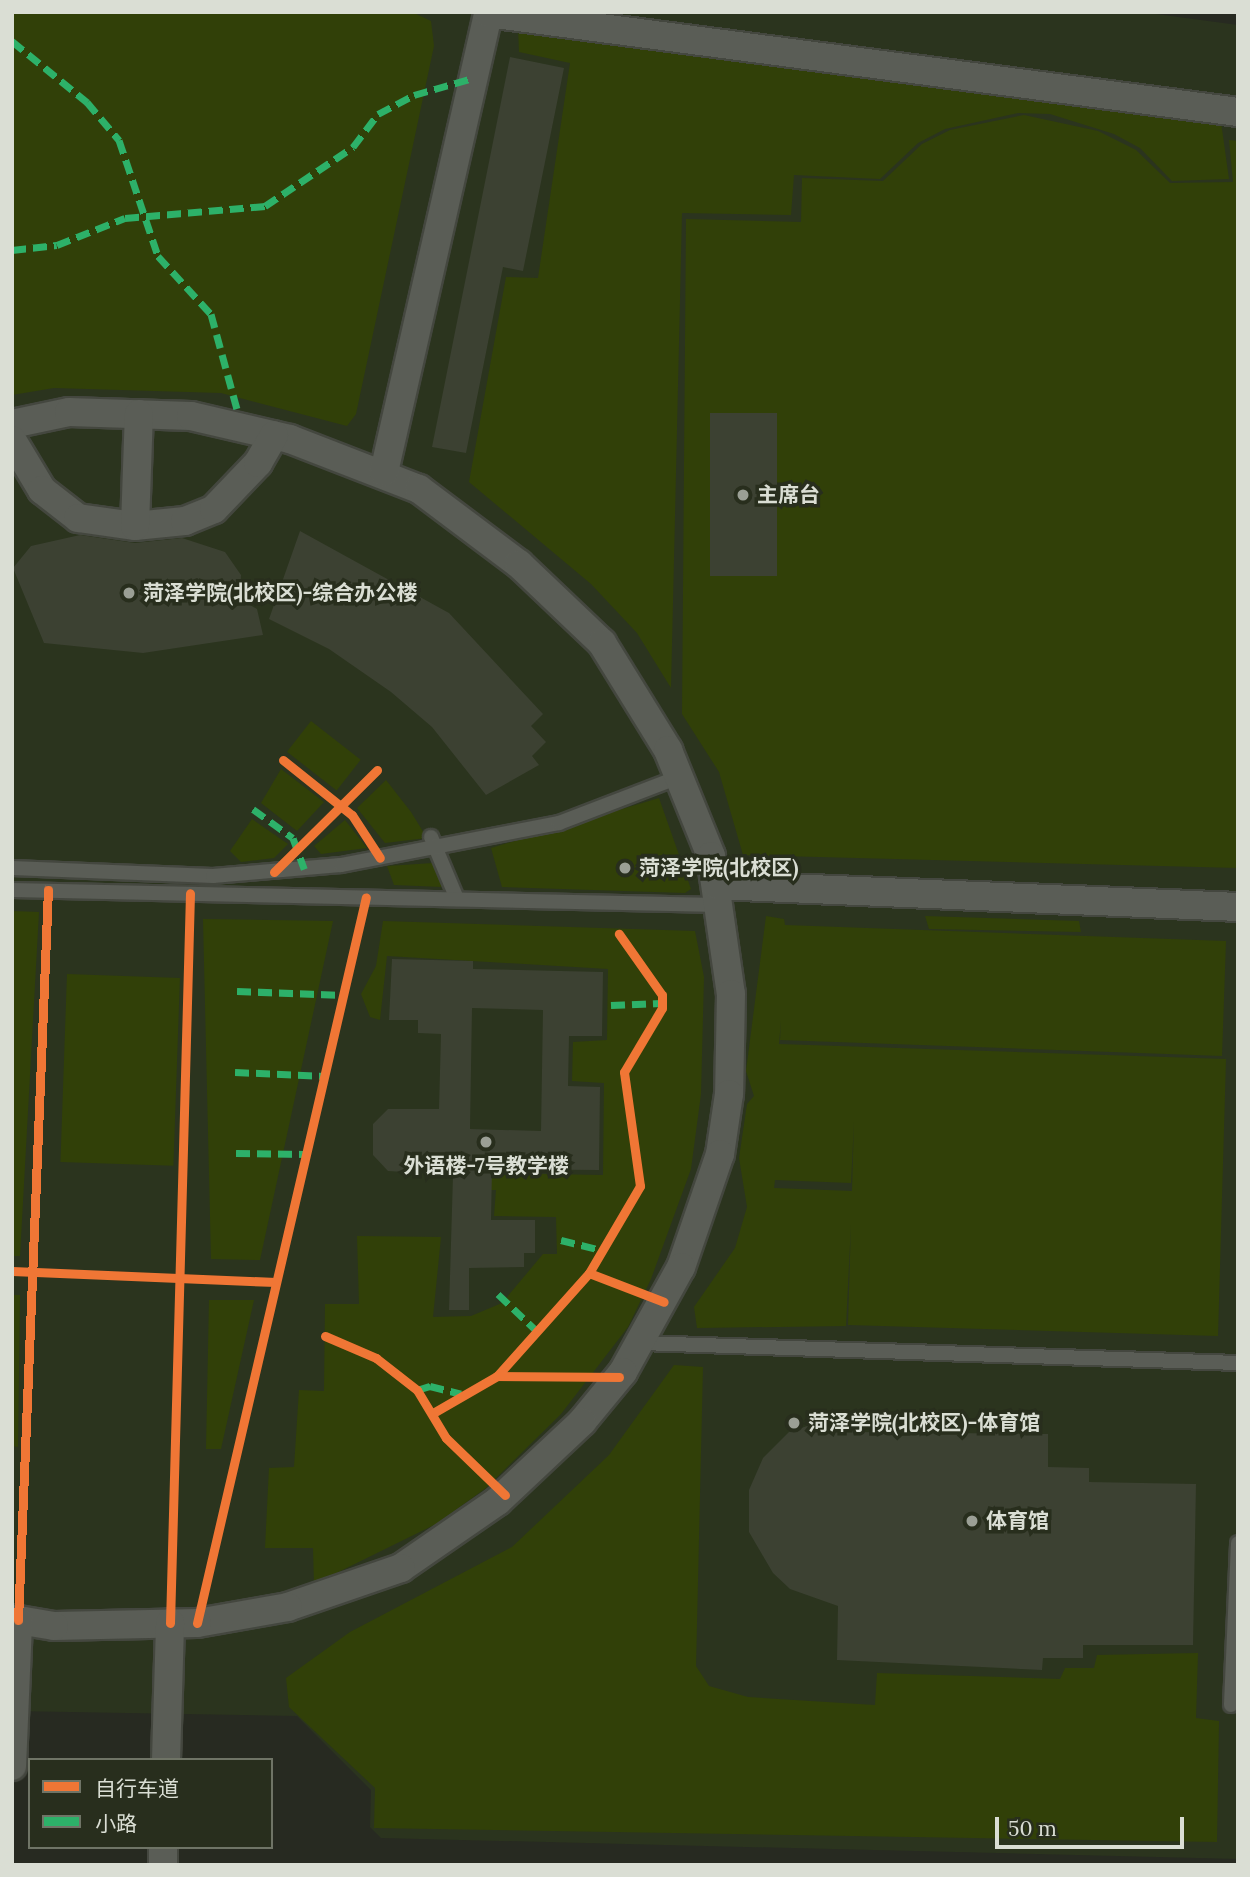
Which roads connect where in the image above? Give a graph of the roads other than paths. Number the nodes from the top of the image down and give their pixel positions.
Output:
1 (487, 12) edge
2 (1238, 112) edge
3 (139, 414) junction
4 (12, 424) edge
5 (274, 435) junction
6 (12, 440) edge
7 (384, 472) junction
8 (135, 526) junction
9 (679, 778) junction
10 (434, 843) junction
11 (12, 869) edge
12 (12, 890) edge
13 (718, 895) junction
14 (457, 899) junction
15 (1238, 907) edge
16 (641, 1343) junction
17 (1238, 1363) edge
18 (1238, 1543) edge
19 (170, 1623) junction
20 (15, 1629) edge
21 (1231, 1705) dead end
22 (166, 1758) edge
23 (12, 1766) edge

1 - 2 street
1 - 7 street
3 - 4 street
3 - 5 street
3 - 8 street
5 - 7 street
5 - 8 street
6 - 8 street
7 - 9 street
9 - 10 lane
9 - 13 street
10 - 11 lane
10 - 14 lane
12 - 14 lane
13 - 14 lane
13 - 15 street
13 - 16 street
16 - 17 lane
16 - 19 street
18 - 21 lane
19 - 20 street
19 - 22 street
20 - 23 street

